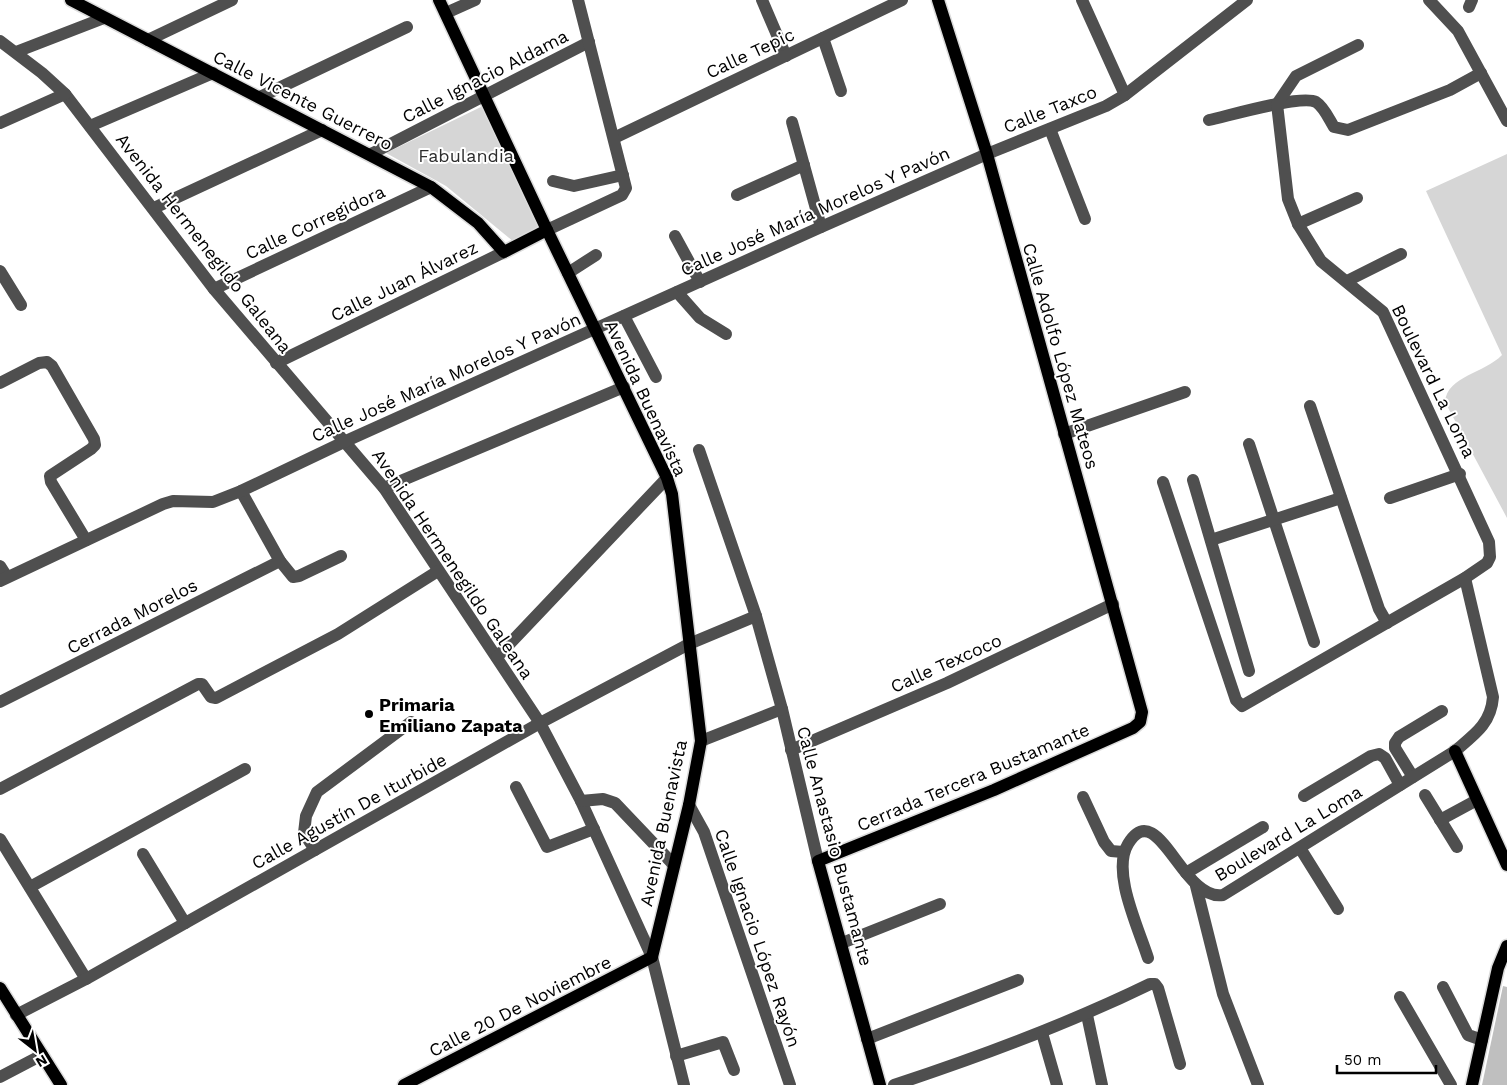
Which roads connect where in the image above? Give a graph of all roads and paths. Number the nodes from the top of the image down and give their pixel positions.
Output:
1 (71, 0) edge
2 (232, 0) edge
3 (439, 0) edge
4 (475, 0) edge
5 (578, 0) edge
6 (762, 0) edge
7 (902, 0) edge
8 (938, 0) edge
9 (1082, 0) edge
10 (1247, 0) edge
11 (1429, 0) edge
12 (446, 13) junction
13 (104, 18) junction
14 (407, 28) dead end
15 (823, 38) junction
16 (148, 40) junction
17 (0, 41) edge
18 (589, 42) junction
19 (1358, 45) dead end
20 (16, 52) junction
21 (786, 56) junction
22 (213, 72) junction
23 (1481, 73) junction
24 (841, 91) dead end
25 (64, 94) junction
26 (1126, 95) junction
27 (485, 96) junction
28 (260, 97) junction
29 (1277, 104) junction
30 (1506, 117) edge
31 (1209, 120) dead end
32 (792, 122) dead end
33 (0, 123) edge
34 (90, 126) junction
35 (1050, 129) junction
36 (322, 130) junction
37 (614, 138) junction
38 (371, 154) junction
39 (987, 154) junction
40 (804, 165) junction
41 (623, 174) junction
42 (553, 181) dead end
43 (432, 187) junction
44 (737, 196) dead end
45 (1356, 198) dead end
46 (154, 208) junction
47 (1085, 219) dead end
48 (1298, 224) junction
49 (821, 227) junction
50 (547, 230) junction
51 (675, 236) dead end
52 (504, 252) junction
53 (1401, 254) dead end
54 (596, 255) dead end
55 (0, 271) edge
56 (568, 273) junction
57 (1347, 281) junction
58 (700, 282) junction
59 (214, 289) junction
60 (676, 292) junction
61 (21, 305) dead end
62 (624, 316) junction
63 (595, 329) junction
64 (726, 334) dead end
65 (276, 363) junction
66 (656, 377) dead end
67 (0, 383) edge
68 (624, 387) junction
69 (1185, 392) dead end
70 (1310, 406) dead end
71 (1064, 434) junction
72 (346, 441) junction
73 (1248, 444) dead end
74 (699, 450) dead end
75 (1460, 474) junction
76 (667, 478) junction
77 (1193, 480) dead end
78 (1163, 482) dead end
79 (384, 488) junction
80 (241, 491) junction
81 (1341, 498) junction
82 (1390, 498) dead end
83 (1274, 520) junction
84 (86, 540) junction
85 (1211, 540) junction
86 (341, 556) dead end
87 (280, 561) junction
88 (0, 566) edge
89 (438, 572) junction
90 (1466, 578) junction
91 (4, 579) edge
92 (1113, 604) junction
93 (756, 616) junction
94 (1388, 623) junction
95 (1314, 642) dead end
96 (689, 644) junction
97 (497, 658) junction
98 (1249, 671) dead end
99 (0, 702) edge
100 (782, 709) junction
101 (1442, 712) dead end
102 (411, 722) dead end
103 (1140, 722) joint
104 (540, 723) junction
105 (701, 741) junction
106 (791, 750) junction
107 (1455, 751) junction
108 (245, 769) dead end
109 (1413, 777) junction
110 (1400, 785) junction
111 (516, 786) dead end
112 (0, 789) edge
113 (1425, 795) dead end
114 (1304, 796) dead end
115 (1083, 797) dead end
116 (1477, 800) junction
117 (582, 802) junction
118 (689, 805) junction
119 (1440, 820) junction
120 (1263, 827) dead end
121 (594, 829) junction
122 (0, 840) edge
123 (1457, 847) dead end
124 (1300, 848) junction
125 (315, 850) junction
126 (1123, 852) junction
127 (143, 854) dead end
128 (818, 861) junction
129 (673, 864) junction
130 (1507, 865) edge
131 (1186, 873) junction
132 (1196, 886) junction
133 (30, 888) junction
134 (940, 904) dead end
135 (1338, 909) dead end
136 (185, 923) junction
137 (842, 942) junction
138 (1507, 946) edge
139 (652, 957) junction
140 (1148, 958) dead end
141 (86, 979) junction
142 (1018, 980) dead end
143 (1443, 987) dead end
144 (0, 988) edge
145 (1400, 997) dead end
146 (16, 1015) junction
147 (1087, 1015) junction
148 (1042, 1033) junction
149 (867, 1039) junction
150 (1482, 1040) junction
151 (42, 1055) junction
152 (676, 1056) junction
153 (1180, 1064) dead end
154 (734, 1070) dead end
155 (0, 1076) edge
156 (61, 1085) edge
157 (404, 1085) edge
158 (684, 1085) edge
159 (790, 1085) edge
160 (880, 1085) edge
161 (894, 1085) edge
162 (1058, 1085) edge
163 (1102, 1085) edge
164 (1258, 1085) edge
165 (1451, 1085) edge
166 (1472, 1085) edge

1 - 13 main road, Calle Vicente Guerrero
2 - 16 street
3 - 12 main road, Avenida Buenavista
4 - 12 street
5 - 18 street
6 - 21 street
7 - 15 street, Calle Tepic
8 - 39 main road, Calle Adolfo López Mateos
9 - 26 street
10 - 26 street, Calle Taxco
11 - 23 street
12 - 27 main road, Avenida Buenavista
13 - 16 main road, Calle Vicente Guerrero
13 - 20 street
14 - 28 street
15 - 21 street, Calle Tepic
15 - 24 street
16 - 22 main road, Calle Vicente Guerrero
17 - 20 street, Avenida Hermenegildo Galeana
18 - 27 street, Calle Ignacio Aldama
18 - 37 street
19 - 29 street
20 - 25 street, Avenida Hermenegildo Galeana
21 - 37 street, Calle Tepic
22 - 28 main road, Calle Vicente Guerrero
22 - 34 street
23 - 29 street
23 - 30 street
25 - 33 street
25 - 34 street, Avenida Hermenegildo Galeana
26 - 35 street, Calle Taxco
27 - 38 street, Calle Ignacio Aldama
27 - 50 main road, Avenida Buenavista
28 - 36 main road, Calle Vicente Guerrero
29 - 31 street
29 - 48 street, Boulevard La Loma
32 - 40 street
34 - 46 street, Avenida Hermenegildo Galeana
35 - 39 street, Calle Taxco
35 - 47 street
36 - 38 main road, Calle Vicente Guerrero
36 - 46 street
37 - 41 street
38 - 43 main road, Calle Vicente Guerrero
39 - 49 street, Calle José María Morelos Y Pavón
39 - 71 main road, Calle Adolfo López Mateos
40 - 44 street
40 - 49 street
41 - 42 street
41 - 50 street
43 - 52 main road, Calle Vicente Guerrero
43 - 59 street, Calle Corregidora
45 - 48 street
46 - 59 street, Avenida Hermenegildo Galeana
48 - 57 street, Boulevard La Loma
49 - 58 street, Calle José María Morelos Y Pavón
50 - 52 main road, Calle Juan Álvarez
50 - 56 main road, Avenida Buenavista
51 - 58 street
52 - 65 street, Calle Juan Álvarez
53 - 57 street
54 - 56 street
55 - 61 street
56 - 63 main road, Avenida Buenavista
57 - 75 street, Boulevard La Loma
58 - 60 street, Calle José María Morelos Y Pavón
59 - 65 street, Avenida Hermenegildo Galeana
60 - 62 street, Calle José María Morelos Y Pavón
60 - 64 street
62 - 63 street, Calle José María Morelos Y Pavón
62 - 66 street
63 - 68 main road, Avenida Buenavista
63 - 72 street, Calle José María Morelos Y Pavón
65 - 72 street, Avenida Hermenegildo Galeana
67 - 84 street
68 - 76 main road, Avenida Buenavista
68 - 79 street
69 - 71 street
70 - 81 street
71 - 92 main road, Calle Adolfo López Mateos
72 - 79 street, Avenida Hermenegildo Galeana
72 - 80 street, Calle José María Morelos Y Pavón
73 - 83 street
74 - 93 street, Calle Anastasio Bustamante
75 - 82 street
75 - 90 street, Boulevard La Loma
76 - 96 main road, Avenida Buenavista
76 - 97 street
77 - 85 street
78 - 94 street
79 - 89 street, Avenida Hermenegildo Galeana
80 - 84 street, Calle José María Morelos Y Pavón
80 - 87 street
81 - 83 street
81 - 94 street
83 - 85 street
83 - 95 street
84 - 91 street, Calle José María Morelos Y Pavón
85 - 98 street
86 - 87 street
87 - 99 street, Cerrada Morelos
88 - 91 street
89 - 97 street, Avenida Hermenegildo Galeana
89 - 112 street
90 - 94 street
90 - 107 street, Boulevard La Loma
92 - 103 main road, Calle Adolfo López Mateos
92 - 106 street, Calle Texcoco
93 - 96 street, Calle Agustín De Iturbide
93 - 100 street, Calle Anastasio Bustamante
96 - 104 street, Calle Agustín De Iturbide
96 - 105 main road, Avenida Buenavista
97 - 104 street, Avenida Hermenegildo Galeana
100 - 105 street
100 - 106 street, Calle Anastasio Bustamante
101 - 109 street
102 - 125 street
103 - 128 main road, Cerrada Tercera Bustamante
104 - 117 street, Avenida Hermenegildo Galeana
104 - 125 street, Calle Agustín De Iturbide
105 - 118 main road, Avenida Buenavista
106 - 128 street, Calle Anastasio Bustamante
107 - 109 street, Boulevard La Loma
107 - 116 main road
108 - 133 street
109 - 110 street, Boulevard La Loma
110 - 114 street
110 - 124 street, Boulevard La Loma
111 - 121 street
113 - 119 street
115 - 126 street
116 - 119 street
116 - 130 main road
117 - 121 street, Avenida Hermenegildo Galeana
117 - 129 street
118 - 129 main road, Avenida Buenavista
118 - 159 street, Calle Ignacio López Rayón
119 - 123 street
120 - 131 street
121 - 139 street, Avenida Hermenegildo Galeana
122 - 133 street
124 - 132 street, Boulevard La Loma
124 - 135 street
125 - 136 street, Calle Agustín De Iturbide
126 - 131 street, Boulevard La Loma
126 - 140 street
127 - 136 street
128 - 137 main road, Calle Anastasio Bustamante
129 - 139 main road, Avenida Buenavista
131 - 132 street, Boulevard La Loma
132 - 164 street
133 - 141 street
134 - 137 street
136 - 141 street, Calle Agustín De Iturbide
137 - 149 main road, Calle Anastasio Bustamante
138 - 150 main road
139 - 152 street, Avenida Hermenegildo Galeana
139 - 157 main road, Calle 20 De Noviembre
141 - 146 street, Calle Agustín De Iturbide
142 - 149 street
143 - 150 street
144 - 146 main road
145 - 165 street
146 - 151 main road
147 - 148 street
147 - 153 street
147 - 163 street
148 - 161 street
148 - 162 street
149 - 160 main road, Calle Anastasio Bustamante
150 - 166 main road
151 - 155 street
151 - 156 main road
152 - 154 street
152 - 158 street, Avenida Hermenegildo Galeana

